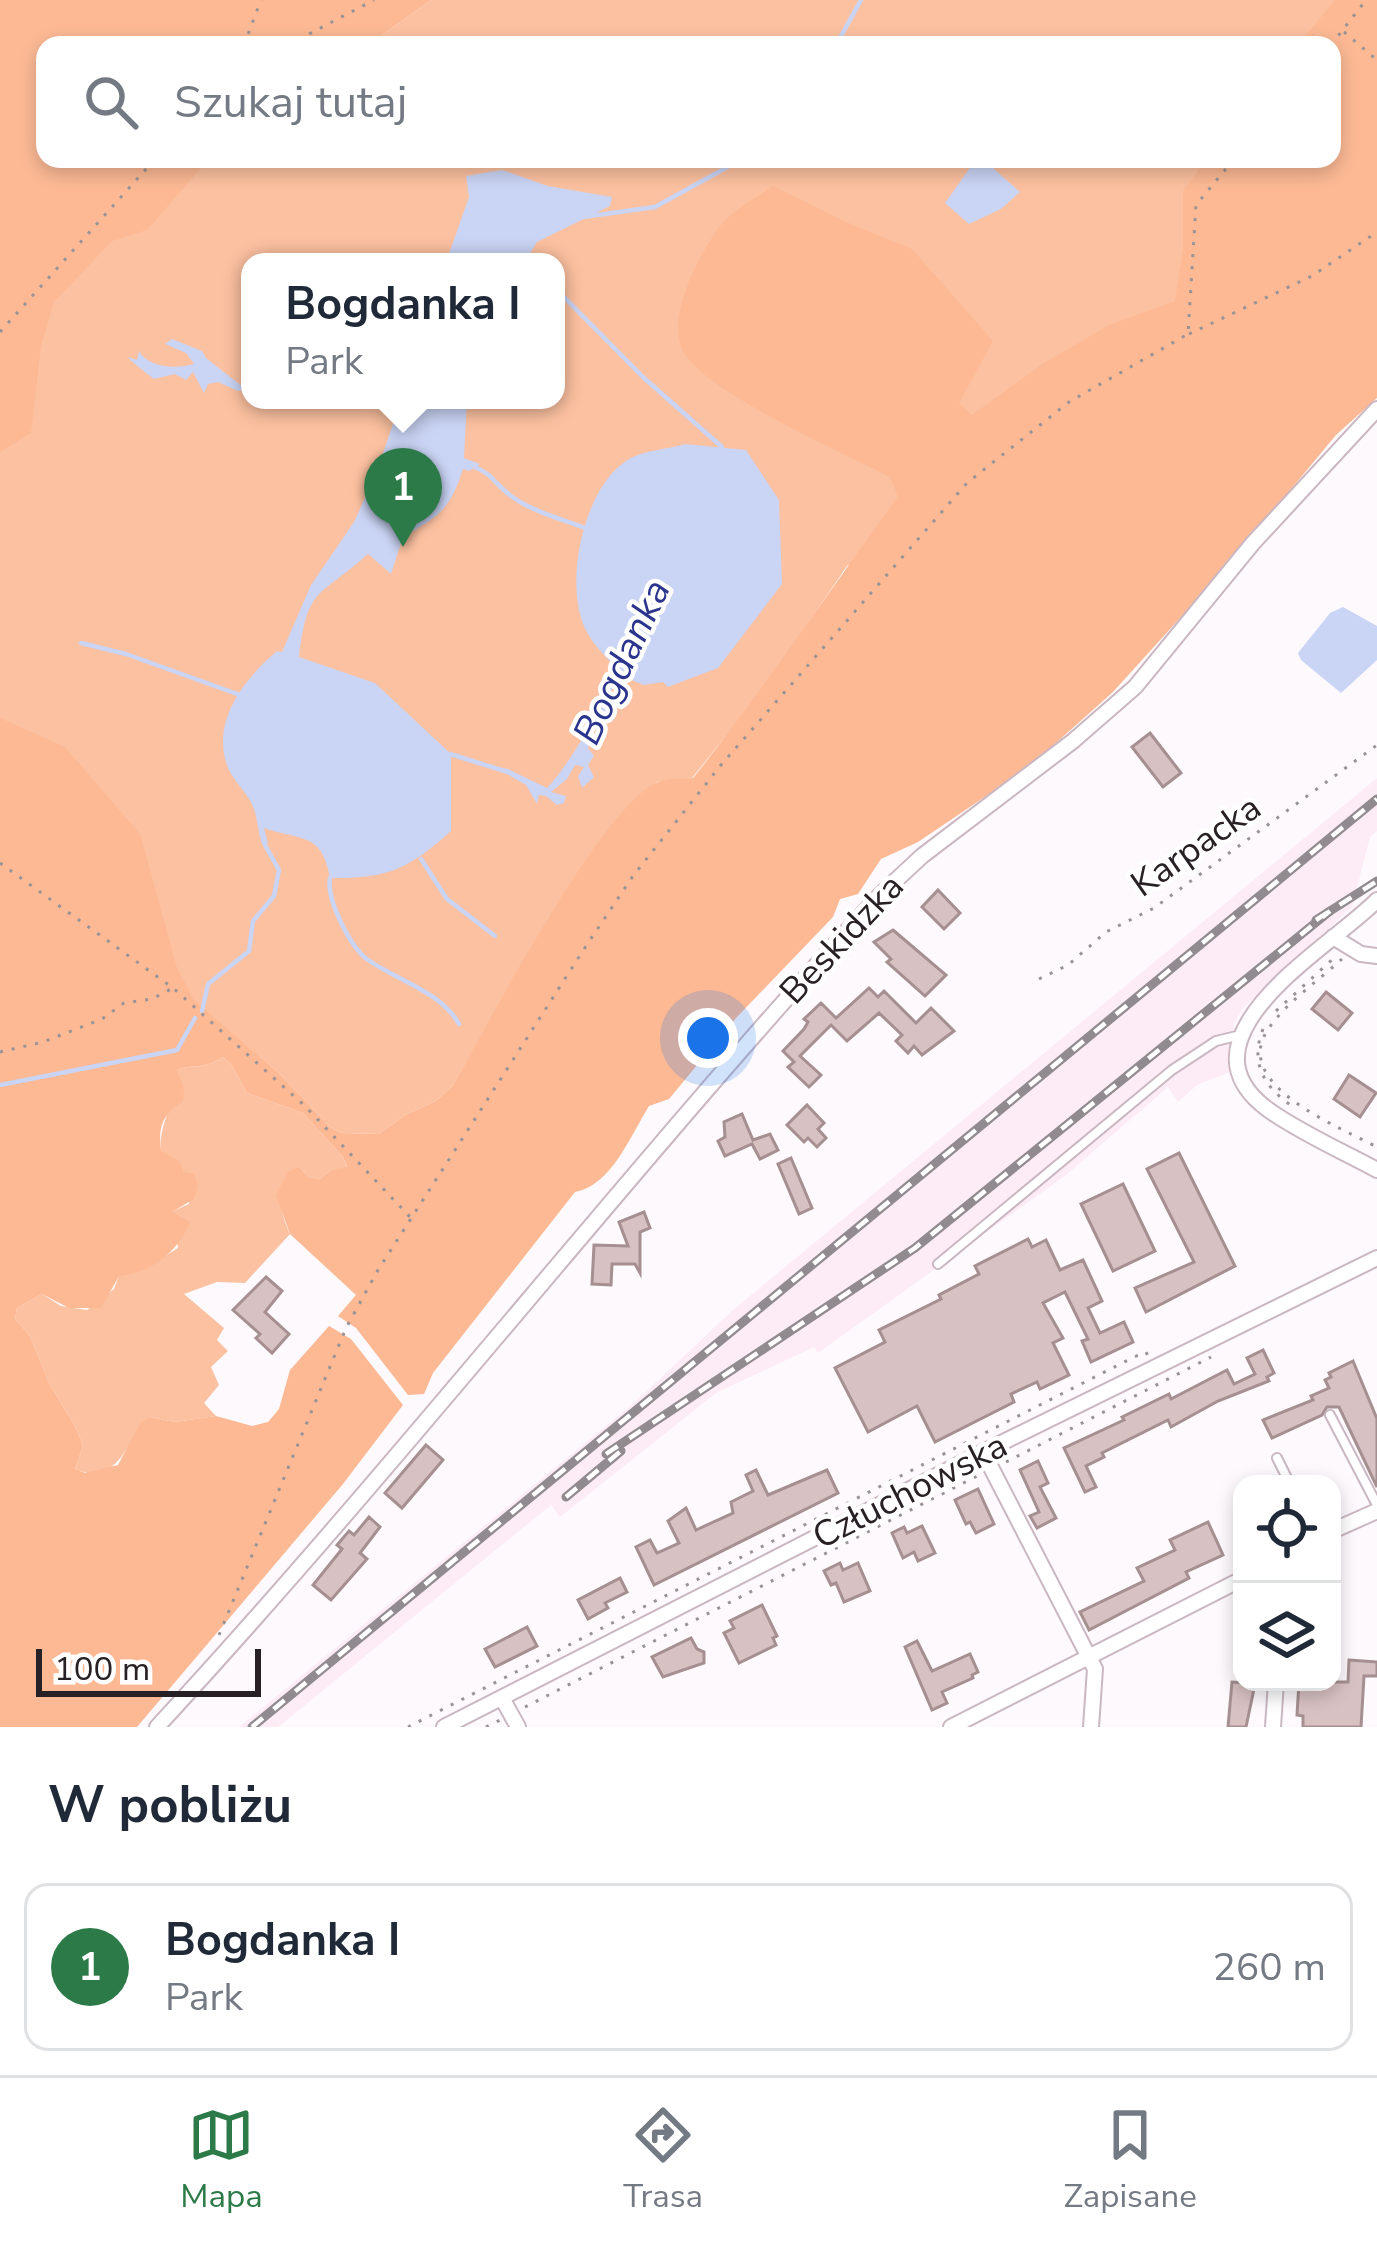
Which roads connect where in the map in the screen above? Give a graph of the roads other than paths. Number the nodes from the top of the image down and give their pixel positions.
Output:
1 (1377, 410) edge
2 (1377, 900) edge
3 (1343, 944) junction
4 (1377, 956) edge
5 (1241, 1034) junction
6 (1377, 1170) edge
7 (1377, 1258) edge
8 (938, 1264) dead end
9 (1330, 1415) dead end
10 (983, 1452) junction
11 (1277, 1458) dead end
12 (1286, 1475) edge
13 (1377, 1508) edge
14 (1341, 1527) edge
15 (1234, 1583) edge
16 (1088, 1657) junction
17 (1276, 1691) edge
18 (502, 1698) junction
19 (515, 1721) edge
20 (157, 1727) edge
21 (444, 1727) edge
22 (951, 1727) edge
23 (1091, 1727) edge
24 (1274, 1727) edge

1 - 20 street, Beskidzka
2 - 3 street
3 - 4 street
3 - 5 street
5 - 6 street
5 - 8 lane
7 - 10 street, Człuchowska
9 - 13 lane
10 - 16 street
10 - 18 street, Człuchowska
11 - 12 lane
13 - 14 street
15 - 16 street
16 - 22 street
16 - 23 street
17 - 24 street
18 - 19 street
18 - 21 street, Człuchowska

